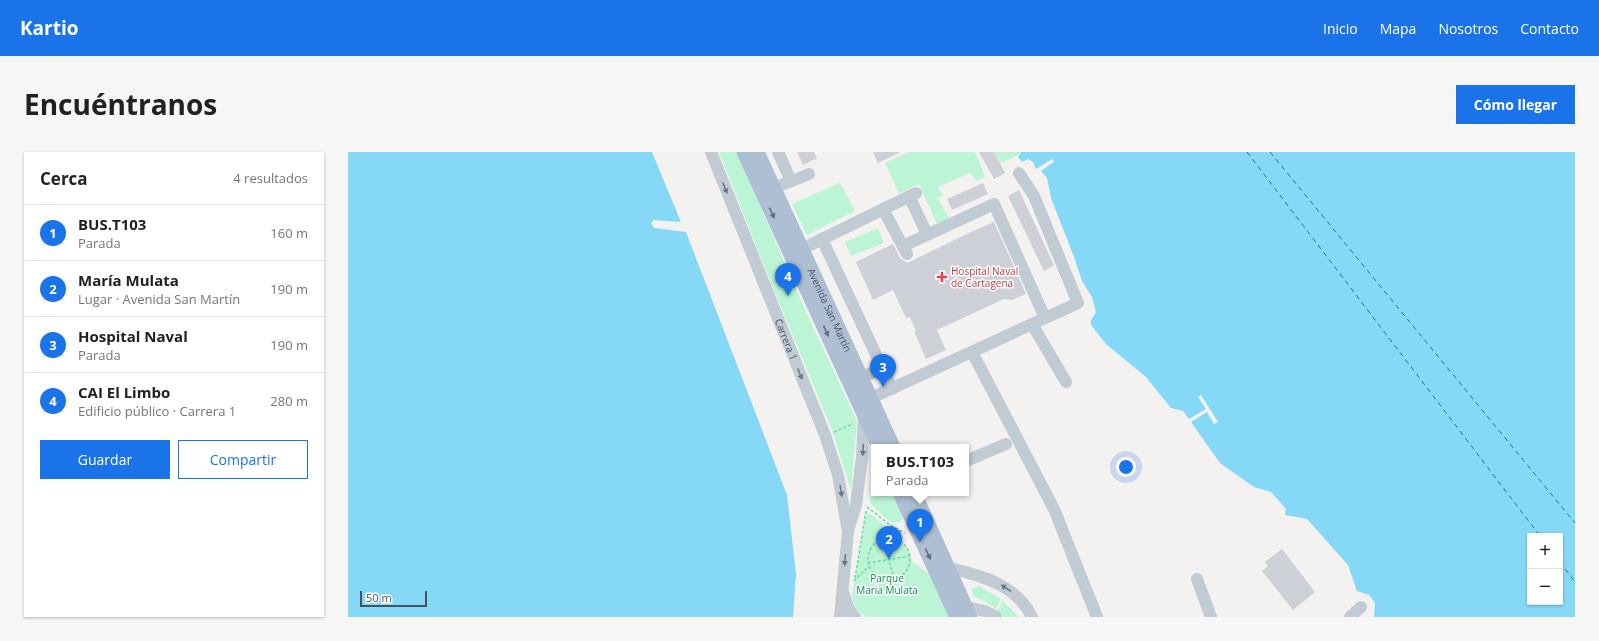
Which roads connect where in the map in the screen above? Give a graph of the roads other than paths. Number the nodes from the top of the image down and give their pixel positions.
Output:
1 (711, 152) edge
2 (744, 152) edge
3 (757, 152) edge
4 (778, 152) edge
5 (808, 174) dead end
6 (1019, 174) dead end
7 (791, 181) junction
8 (774, 188) junction
9 (883, 209) junction
10 (927, 234) junction
11 (822, 239) junction
12 (802, 249) junction
13 (1045, 318) junction
14 (1032, 324) junction
15 (972, 352) junction
16 (882, 368) junction
17 (862, 378) junction
18 (1066, 382) dead end
19 (892, 389) junction
20 (871, 398) junction
21 (862, 419) junction
22 (877, 444) edge
23 (892, 444) edge
24 (1006, 444) dead end
25 (969, 460) edge
26 (902, 496) edge
27 (915, 496) edge
28 (848, 530) junction
29 (949, 568) junction
30 (1197, 579) dead end
31 (842, 590) junction
32 (1361, 607) dead end
33 (965, 614) edge
34 (840, 617) edge
35 (855, 617) edge
36 (996, 617) edge
37 (1032, 617) edge
38 (1097, 617) edge
39 (1211, 617) edge
40 (1350, 617) edge

1 -> 28 street, Carrera 1
2 -> 21 main road, Avenida San Martín
3 - 8 main road, Avenida San Martín
4 - 7 street
5 - 7 street
6 - 13 street
7 - 8 street
8 - 12 main road, Avenida San Martín
9 - 10 street
9 - 10 street
9 - 11 street
10 - 13 street
11 - 12 street
11 - 16 street
12 - 17 main road, Avenida San Martín
13 - 14 street
14 - 15 street
14 - 18 street
15 - 19 street
15 - 38 street
16 - 17 street
16 - 19 street
17 - 20 main road, Avenida San Martín
19 - 20 street
20 - 21 street, Carrera 1
20 - 23 main road, Avenida San Martín
21 - 22 main road, Avenida San Martín
21 -> 28 street, Carrera 1
24 - 25 street
26 -> 33 main road
27 - 29 main road
28 -> 31 street, Carrera 1
29 - 33 main road
37 -> 29 street
30 - 39 street
31 - 34 street, Carrera 1
31 - 35 street
32 - 40 street
33 - 36 street

